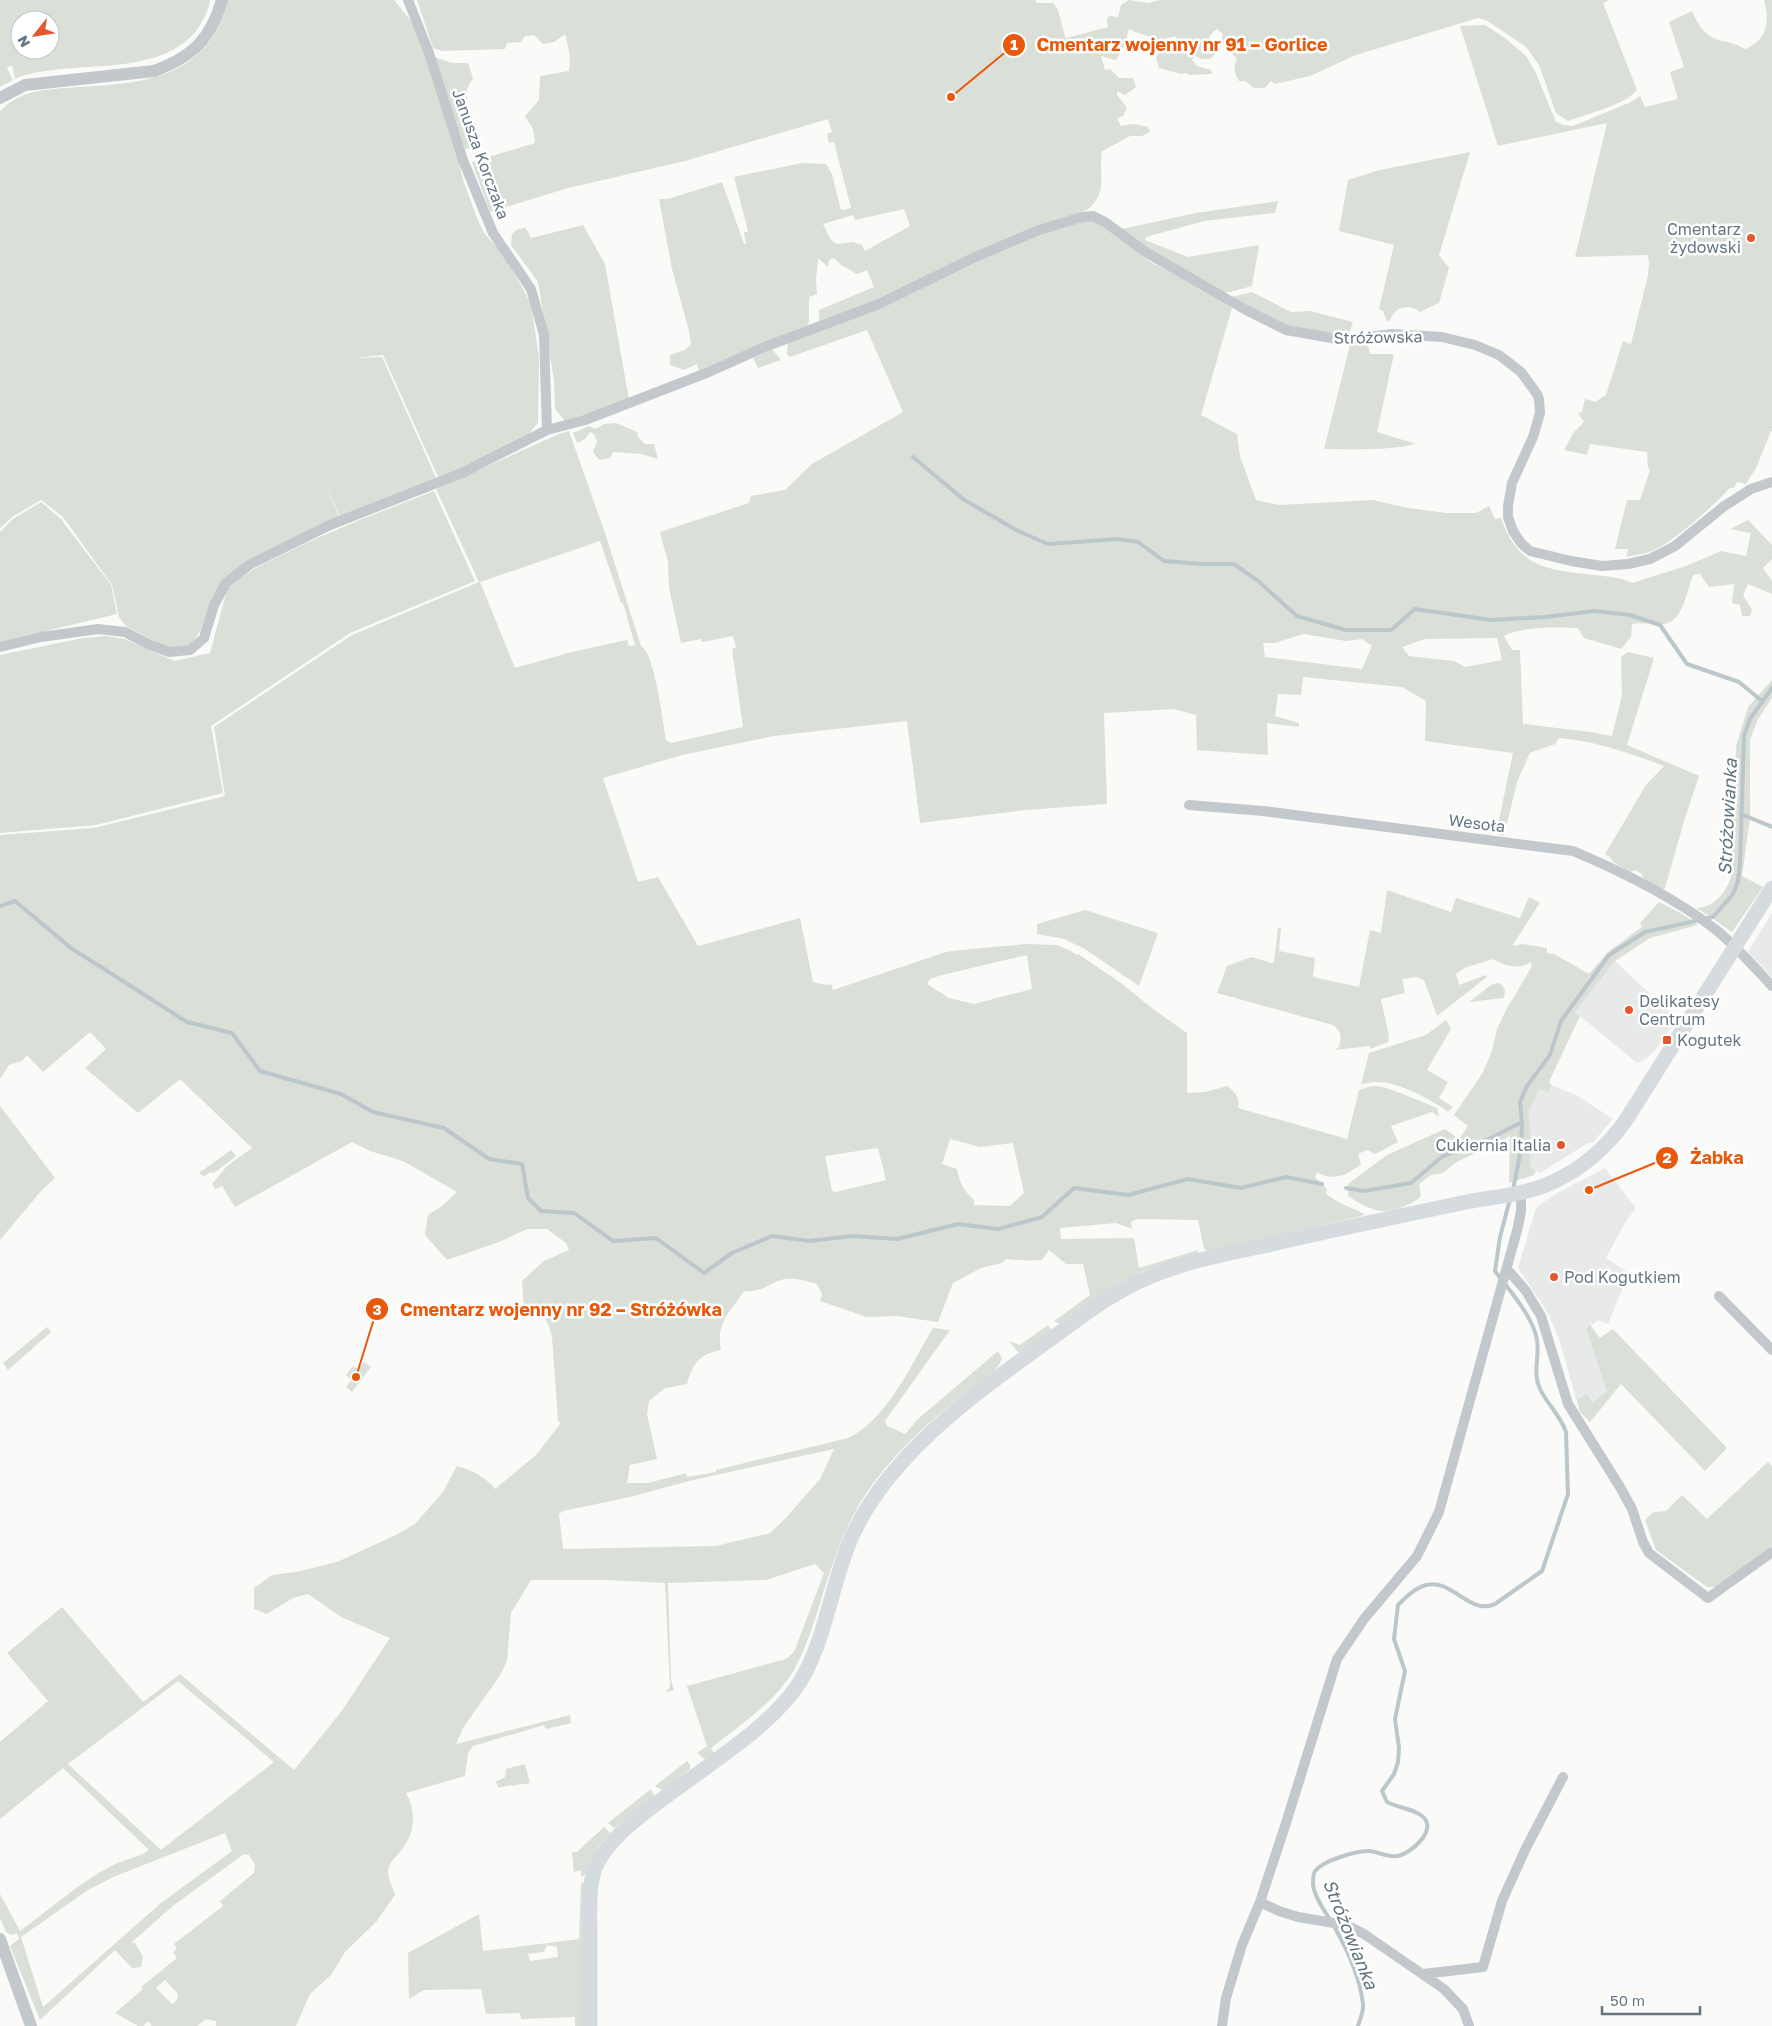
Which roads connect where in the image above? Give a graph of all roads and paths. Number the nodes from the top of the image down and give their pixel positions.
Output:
1 (222, 0) edge
2 (408, 0) edge
3 (0, 98) edge
4 (547, 430) junction
5 (1772, 482) edge
6 (0, 646) edge
7 (1189, 805) dead end
8 (1772, 888) edge
9 (1735, 947) junction
10 (1772, 986) edge
11 (1519, 1193) junction
12 (1506, 1273) junction
13 (1719, 1296) dead end
14 (1772, 1350) edge
15 (1772, 1552) edge
16 (1563, 1777) dead end
17 (1260, 1902) junction
18 (0, 1939) edge
19 (1423, 1974) junction
20 (31, 2026) edge
21 (590, 2026) edge
22 (1222, 2026) edge
23 (1469, 2026) edge

1 - 3 street
2 - 4 street, Janusza Korczaka
4 - 5 street, Stróżowska
4 - 6 street
7 - 9 street, Wesoła
8 - 9 main road
9 - 10 street, Wesoła
9 - 11 main road
11 - 12 street
11 - 21 main road
12 - 15 street
12 - 17 street
13 - 14 street
16 - 19 street
17 - 19 street
17 - 22 street
18 - 20 street
19 - 23 street

